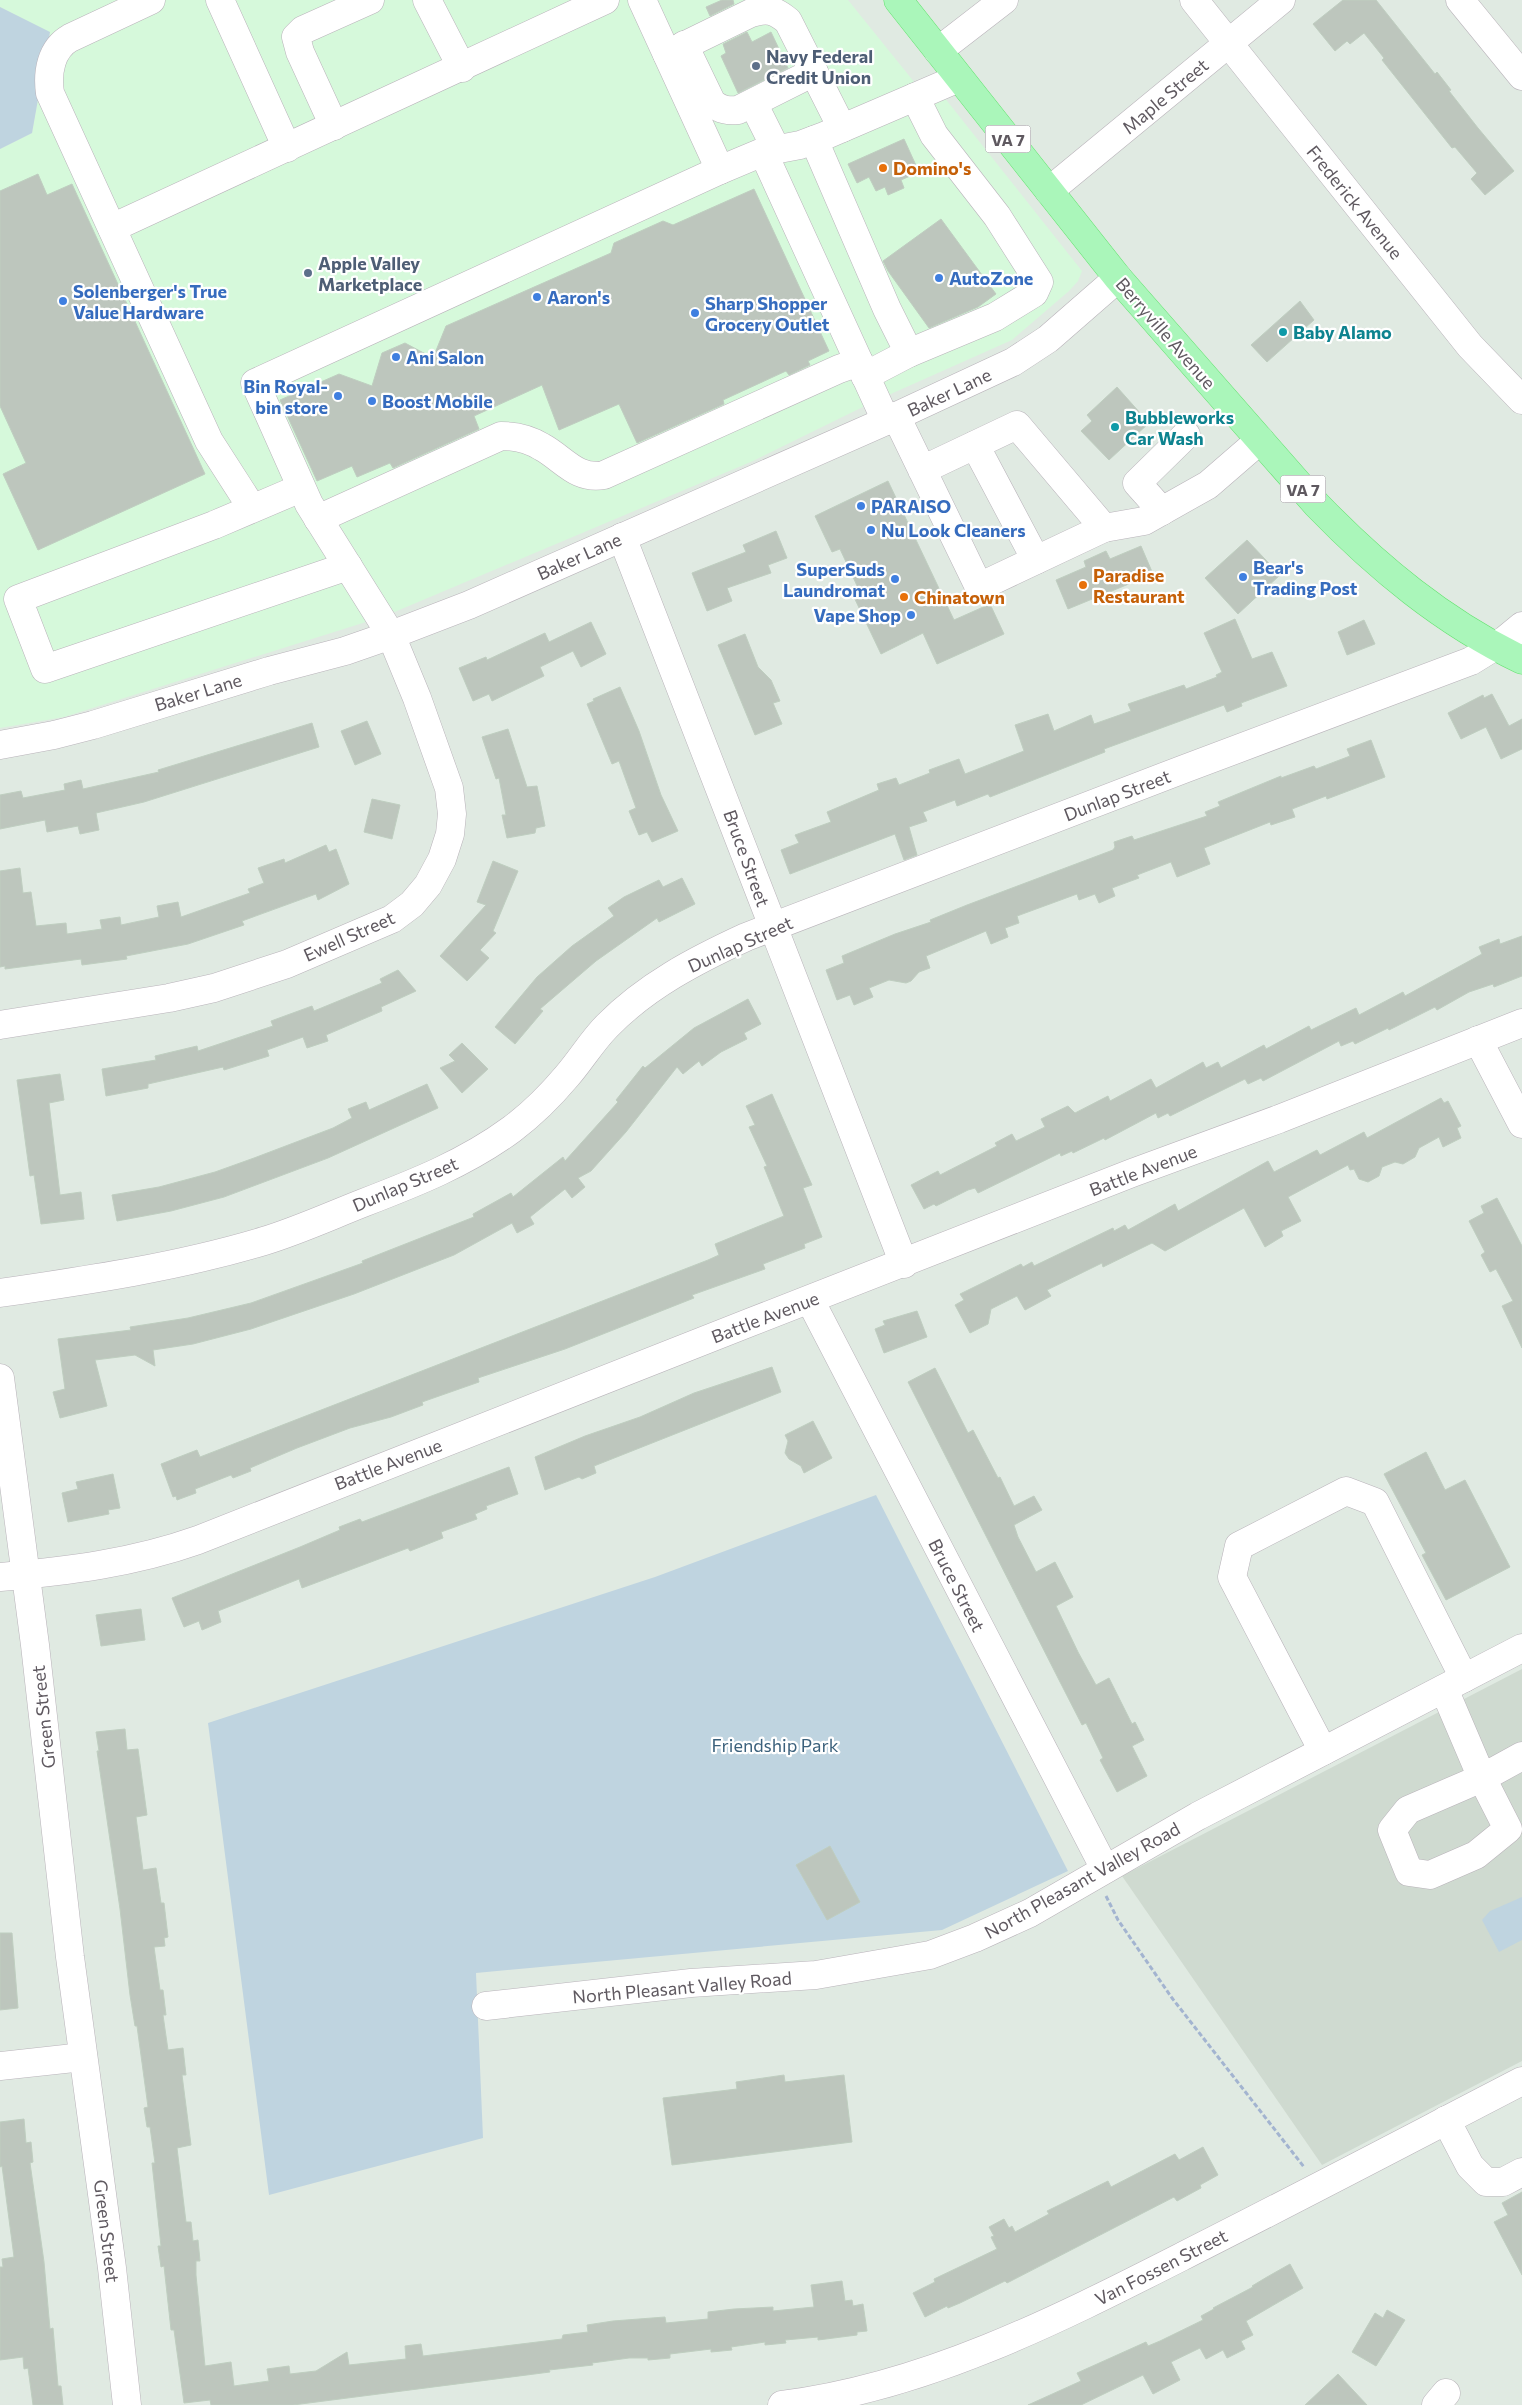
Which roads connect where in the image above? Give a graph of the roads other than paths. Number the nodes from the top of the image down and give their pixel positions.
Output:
1 (151, 0) edge
2 (220, 0) edge
3 (370, 0) edge
4 (427, 0) edge
5 (605, 0) edge
6 (642, 0) edge
7 (898, 0) edge
8 (1004, 0) edge
9 (1194, 0) edge
10 (1282, 0) edge
11 (1460, 0) edge
12 (1229, 43) junction
13 (675, 50) junction
14 (938, 52) junction
15 (462, 68) junction
16 (814, 72) junction
17 (1522, 76) edge
18 (959, 78) junction
19 (915, 97) junction
20 (753, 103) junction
21 (334, 126) junction
22 (842, 128) junction
23 (814, 140) junction
24 (287, 148) junction
25 (770, 151) junction
26 (720, 170) junction
27 (1049, 191) junction
28 (112, 228) junction
29 (1118, 278) junction
30 (909, 353) junction
31 (862, 369) junction
32 (1522, 400) edge
33 (891, 419) junction
34 (1186, 435) dead end
35 (1260, 440) junction
36 (976, 445) junction
37 (922, 470) junction
38 (301, 488) junction
39 (252, 508) junction
40 (1162, 510) junction
41 (318, 519) junction
42 (1104, 528) junction
43 (622, 537) junction
44 (1036, 560) junction
45 (348, 566) junction
46 (1522, 626) edge
47 (391, 635) junction
48 (1495, 647) junction
49 (1522, 660) edge
50 (0, 745) edge
51 (774, 928) junction
52 (1522, 1023) edge
53 (0, 1025) edge
54 (1478, 1040) junction
55 (1522, 1124) edge
56 (904, 1264) junction
57 (0, 1293) edge
58 (810, 1300) junction
59 (0, 1378) edge
60 (12, 1576) edge
61 (1522, 1648) edge
62 (1454, 1684) junction
63 (1323, 1751) junction
64 (1522, 1756) edge
65 (1105, 1869) junction
66 (486, 2006) dead end
67 (83, 2057) junction
68 (0, 2066) edge
69 (1522, 2081) edge
70 (1446, 2120) junction
71 (1522, 2172) edge
72 (127, 2405) edge
73 (782, 2405) edge

1 - 28 street
2 - 24 street
3 - 21 street
4 - 15 street
5 - 15 street
6 - 13 street
7 - 14 main road, Berryville Avenue / VA 7
8 - 14 street
9 - 12 street, Frederick Avenue
10 - 12 street, Maple Street
11 - 17 street
12 - 27 street, Maple Street
12 - 32 street, Frederick Avenue
13 - 16 street
13 - 20 street
13 - 26 street
14 - 18 main road, Berryville Avenue / VA 7
15 - 21 street
16 - 20 street
16 - 22 street
18 - 19 street
18 - 27 main road, Berryville Avenue / VA 7
19 - 22 street
19 - 30 street
20 - 25 street
21 - 24 street
22 - 23 street
23 - 25 street
23 - 30 street
24 - 28 street
25 - 26 street
25 - 31 street
26 - 38 street, Ewell Street
27 - 29 main road, Berryville Avenue / VA 7
28 - 39 street
29 - 33 street, Baker Lane
29 - 35 main road, Berryville Avenue / VA 7
30 - 31 street
31 - 33 street
31 - 41 street
33 - 37 street
33 - 43 street, Baker Lane
34 - 40 street
35 - 40 street
35 - 48 main road, Berryville Avenue / VA 7
36 - 37 street
36 - 42 street
36 - 44 street
37 - 44 street
38 - 39 street
38 - 41 street, Ewell Street
39 - 45 street
40 - 42 street
41 - 45 street, Ewell Street
42 - 44 street
43 - 47 street, Baker Lane
43 - 51 street, Bruce Street
45 - 47 street, Ewell Street
46 - 48 street, Dunlap Street
47 - 50 street, Baker Lane
47 - 53 street, Ewell Street
48 - 49 main road, Berryville Avenue / VA 7
48 - 51 street, Dunlap Street
51 - 56 street, Bruce Street
51 - 57 street, Dunlap Street
52 - 54 street, Battle Avenue
54 - 55 street
54 - 56 street, Battle Avenue
56 - 58 street, Battle Avenue
58 - 60 street, Battle Avenue
58 - 65 street, Bruce Street
59 - 60 street, Green Street
60 - 67 street, Green Street
61 - 62 street, North Pleasant Valley Road
62 - 63 street, North Pleasant Valley Road
62 - 63 street
62 - 64 street
63 - 65 street, North Pleasant Valley Road
65 - 66 street, North Pleasant Valley Road
67 - 68 street
67 - 72 street, Green Street
69 - 70 street, Van Fossen Street
70 - 71 street
70 - 73 street, Van Fossen Street

